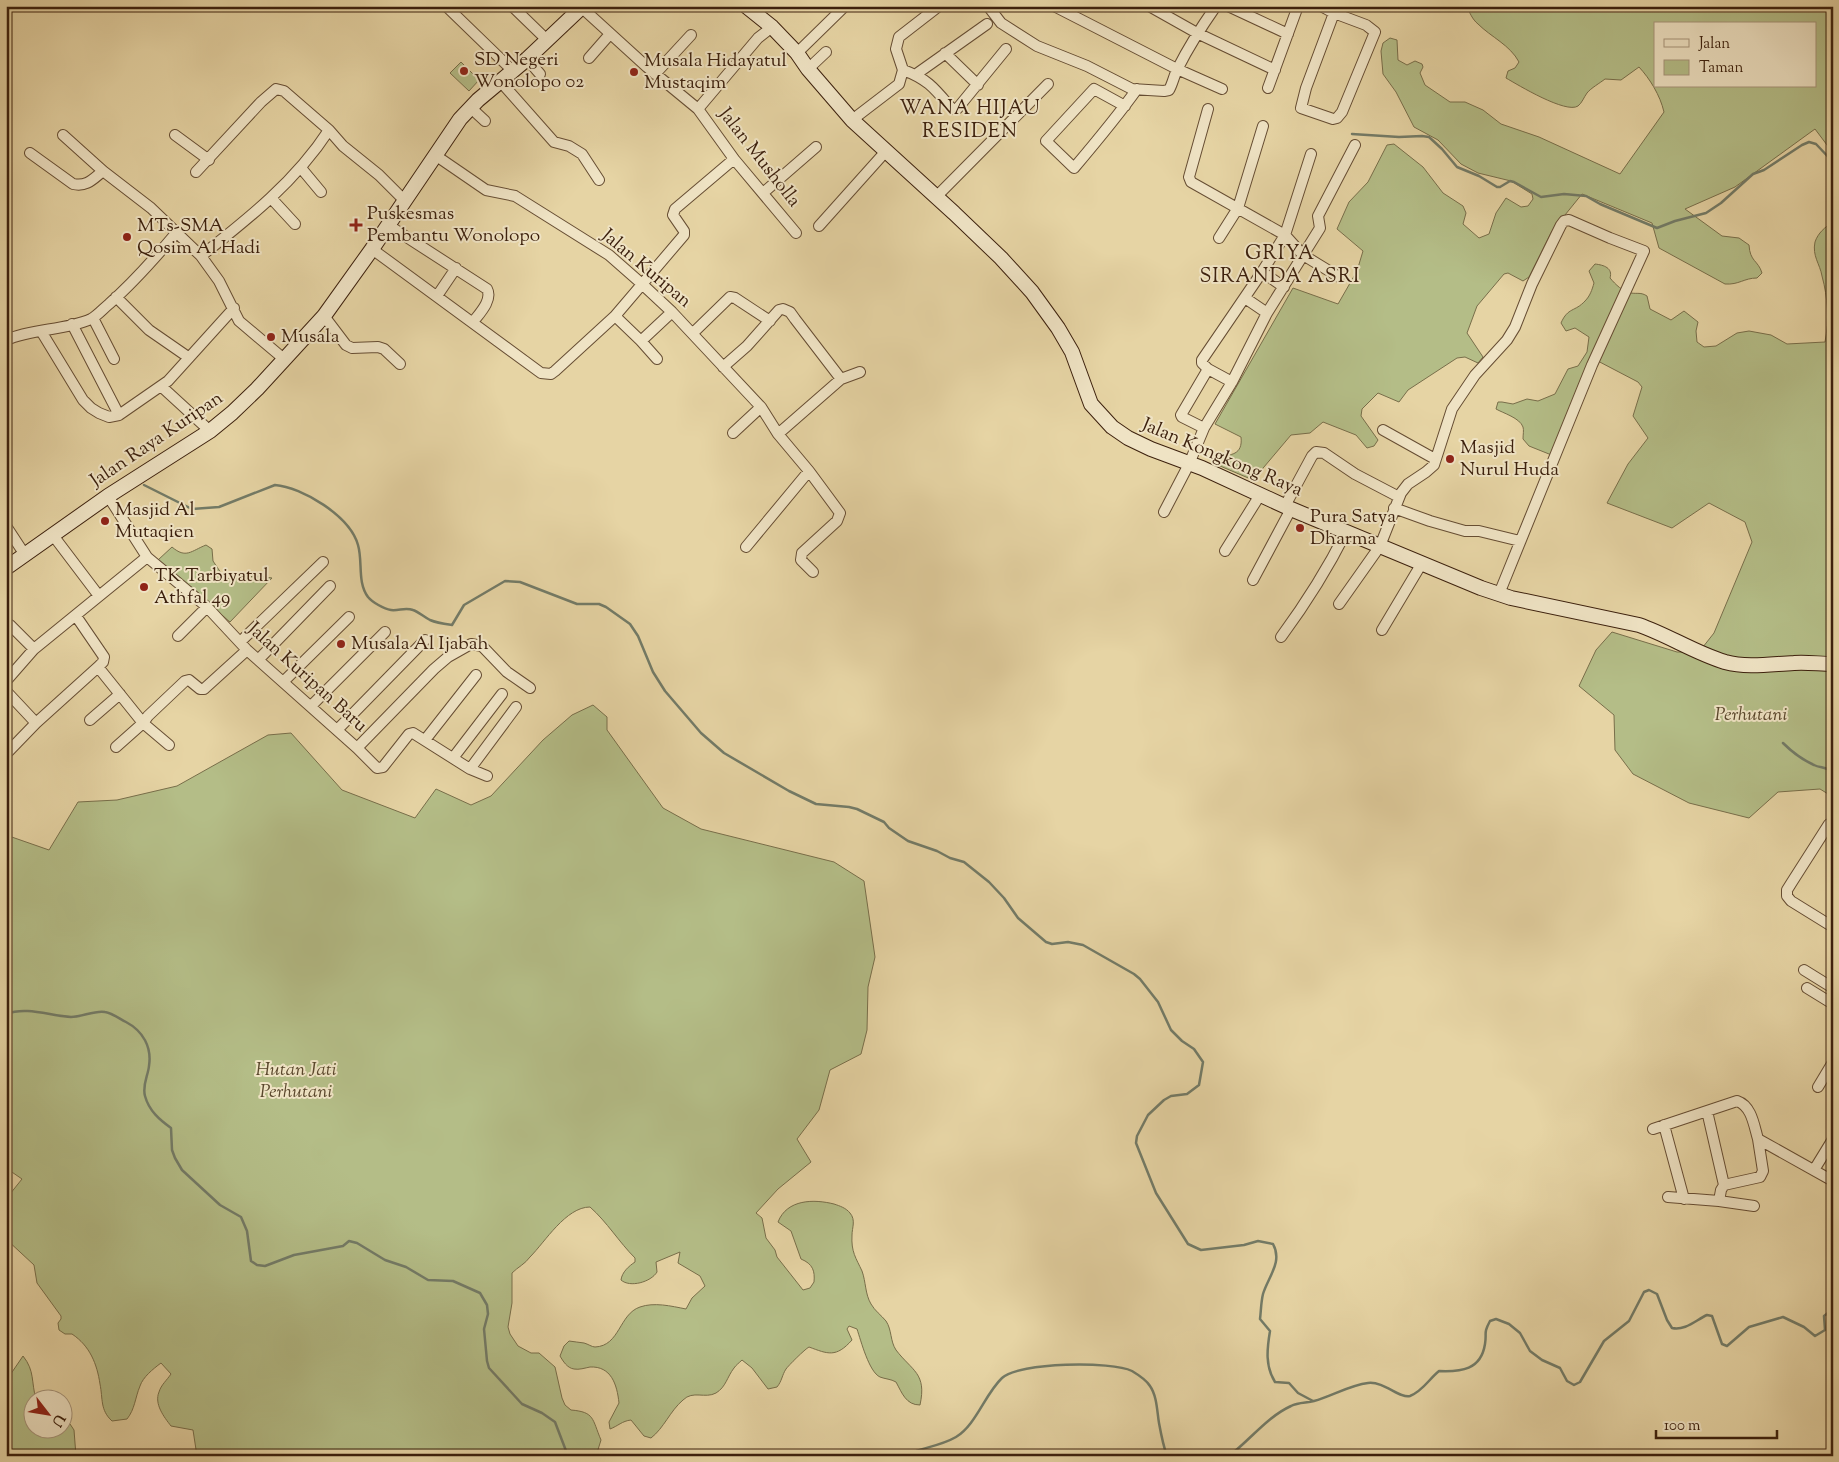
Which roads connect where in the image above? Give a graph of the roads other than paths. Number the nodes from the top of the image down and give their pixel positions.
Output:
1 (446, 6) edge
2 (512, 6) edge
3 (746, 6) edge
4 (845, 6) edge
5 (938, 6) edge
6 (1054, 6) edge
7 (1149, 6) edge
8 (1216, 6) edge
9 (1228, 6) edge
10 (1298, 6) edge
11 (1321, 6) edge
12 (582, 7) edge
13 (991, 7) edge
14 (1334, 13) junction
15 (986, 24) dead end
16 (772, 26) junction
17 (1197, 33) junction
18 (610, 34) junction
19 (1288, 34) junction
20 (691, 35) dead end
21 (547, 40) junction
22 (1006, 49) dead end
23 (826, 52) dead end
24 (797, 53) junction
25 (945, 53) junction
26 (589, 58) dead end
27 (527, 59) junction
28 (808, 69) junction
29 (1177, 69) junction
30 (903, 70) junction
31 (1275, 70) junction
32 (513, 71) junction
33 (540, 74) dead end
34 (655, 74) junction
35 (915, 75) junction
36 (500, 81) junction
37 (1048, 84) dead end
38 (978, 85) junction
39 (1268, 88) dead end
40 (1135, 89) junction
41 (1222, 89) dead end
42 (1125, 106) junction
43 (471, 108) junction
44 (698, 108) junction
45 (1208, 108) dead end
46 (852, 120) junction
47 (485, 121) dead end
48 (1263, 126) dead end
49 (329, 130) junction
50 (63, 135) dead end
51 (175, 135) dead end
52 (1355, 145) dead end
53 (816, 146) dead end
54 (887, 150) junction
55 (30, 153) dead end
56 (1311, 154) dead end
57 (435, 155) junction
58 (734, 159) junction
59 (209, 160) junction
60 (301, 168) junction
61 (103, 172) junction
62 (196, 172) dead end
63 (599, 180) dead end
64 (321, 192) dead end
65 (763, 193) junction
66 (936, 197) junction
67 (271, 198) junction
68 (404, 200) junction
69 (1238, 208) junction
70 (294, 224) dead end
71 (388, 225) junction
72 (819, 226) dead end
73 (177, 232) junction
74 (796, 232) dead end
75 (1285, 235) junction
76 (1219, 238) dead end
77 (372, 250) junction
78 (1303, 255) junction
79 (201, 256) junction
80 (456, 268) junction
81 (1262, 272) junction
82 (1340, 277) dead end
83 (642, 284) junction
84 (1284, 287) junction
85 (437, 296) junction
86 (116, 297) junction
87 (1245, 298) junction
88 (234, 308) junction
89 (672, 312) junction
90 (1267, 313) junction
91 (324, 316) junction
92 (615, 316) junction
93 (93, 318) junction
94 (770, 321) junction
95 (473, 322) junction
96 (72, 324) junction
97 (41, 331) junction
98 (692, 333) junction
99 (6, 340) edge
100 (641, 341) junction
101 (188, 358) junction
102 (114, 359) dead end
103 (284, 359) junction
104 (657, 359) dead end
105 (400, 364) dead end
106 (723, 367) junction
107 (1208, 369) junction
108 (860, 372) dead end
109 (841, 379) junction
110 (1232, 382) junction
111 (162, 387) junction
112 (761, 408) junction
113 (119, 415) junction
114 (1204, 428) junction
115 (1383, 430) dead end
116 (210, 431) junction
117 (733, 433) dead end
118 (778, 434) junction
119 (1435, 459) junction
120 (1189, 464) junction
121 (809, 472) junction
122 (1260, 495) junction
123 (108, 496) junction
124 (1399, 497) junction
125 (1288, 507) junction
126 (1394, 508) junction
127 (1164, 512) dead end
128 (6, 526) edge
129 (1346, 532) junction
130 (52, 534) junction
131 (1520, 540) junction
132 (1380, 546) junction
133 (746, 547) dead end
134 (1225, 551) dead end
135 (25, 554) junction
136 (147, 557) junction
137 (323, 562) dead end
138 (1422, 563) junction
139 (6, 568) edge
140 (814, 572) dead end
141 (1253, 580) dead end
142 (330, 586) dead end
143 (1499, 594) junction
144 (99, 596) junction
145 (1339, 604) dead end
146 (207, 607) junction
147 (76, 616) junction
148 (349, 617) dead end
149 (10, 625) dead end
150 (1382, 630) dead end
151 (385, 632) dead end
152 (178, 636) dead end
153 (1281, 637) dead end
154 (425, 640) dead end
155 (243, 646) junction
156 (34, 649) junction
157 (259, 659) junction
158 (1833, 664) edge
159 (98, 667) junction
160 (476, 675) dead end
161 (6, 681) edge
162 (283, 682) junction
163 (530, 688) dead end
164 (6, 691) edge
165 (120, 694) junction
166 (502, 694) dead end
167 (311, 706) junction
168 (516, 707) dead end
169 (90, 720) dead end
170 (36, 723) junction
171 (143, 723) junction
172 (336, 730) junction
173 (425, 740) junction
174 (169, 746) dead end
175 (116, 747) dead end
176 (357, 748) junction
177 (6, 754) edge
178 (453, 758) junction
179 (470, 769) junction
180 (487, 776) dead end
181 (1829, 824) dead end
182 (1833, 927) edge
183 (1804, 970) dead end
184 (1807, 988) dead end
185 (1833, 988) edge
186 (1833, 1004) edge
187 (1833, 1062) edge
188 (1818, 1087) dead end
189 (1706, 1111) junction
190 (1664, 1125) junction
191 (1653, 1129) dead end
192 (1758, 1139) junction
193 (1833, 1140) edge
194 (1814, 1170) junction
195 (1833, 1181) edge
196 (1724, 1185) junction
197 (1668, 1197) dead end
198 (1684, 1198) junction
199 (1719, 1201) junction
200 (1754, 1206) dead end

1 - 32 street
2 - 21 street
3 - 16 street, Jalan Kongkong Raya
4 - 24 street
5 - 30 street
6 - 29 street
7 - 17 street
8 - 17 street
9 - 19 street
10 - 19 street
11 - 14 street
12 - 18 street, Jalan Musholla
12 - 21 street, Jalan Raya Kuripan
13 - 40 street
14 - 14 street
15 - 25 street
16 - 24 street, Jalan Kongkong Raya
16 - 44 street
17 - 29 street
17 - 31 street
18 - 26 street
18 - 34 street, Jalan Musholla
19 - 31 street
20 - 34 street
21 - 27 street, Jalan Raya Kuripan
22 - 38 street
23 - 28 street
24 - 28 street, Jalan Kongkong Raya
25 - 35 street
25 - 38 street
27 - 32 street, Jalan Raya Kuripan
27 - 33 street
28 - 46 street, Jalan Kongkong Raya
29 - 40 street
29 - 41 street
30 - 35 street
30 - 46 street
31 - 39 street
32 - 36 street, Jalan Raya Kuripan
34 - 44 street, Jalan Musholla
35 - 38 street
36 - 43 street, Jalan Raya Kuripan
36 - 63 street
37 - 66 street
40 - 42 street
42 - 42 street
43 - 47 street
43 - 57 street, Jalan Raya Kuripan
44 - 58 street, Jalan Musholla
45 - 69 street
46 - 54 street, Jalan Kongkong Raya
48 - 69 street
49 - 59 street
49 - 60 street
49 - 68 street
50 - 61 street
51 - 59 street
52 - 78 street
53 - 65 street
54 - 66 street, Jalan Kongkong Raya
54 - 72 street
55 - 61 street
56 - 75 street
57 - 68 street, Jalan Raya Kuripan
57 - 83 street, Jalan Kuripan
58 - 65 street, Jalan Musholla
58 - 83 street
59 - 62 street
60 - 64 street
60 - 67 street
61 - 73 street
65 - 74 street, Jalan Musholla
66 - 120 street, Jalan Kongkong Raya
67 - 70 street
67 - 79 street
68 - 71 street, Jalan Raya Kuripan
69 - 75 street
69 - 76 street
71 - 77 street, Jalan Raya Kuripan
71 - 80 street
73 - 79 street
73 - 86 street
75 - 78 street
75 - 81 street
77 - 85 street
77 - 91 street, Jalan Raya Kuripan
78 - 82 street
78 - 84 street
79 - 88 street
80 - 85 street
80 - 95 street
81 - 84 street
81 - 87 street
83 - 89 street, Jalan Kuripan
83 - 92 street
84 - 90 street
85 - 95 street
86 - 93 street
86 - 101 street
87 - 90 street
87 - 107 street
88 - 101 street
88 - 103 street
89 - 98 street, Jalan Kuripan
89 - 100 street
90 - 110 street
91 - 103 street, Jalan Raya Kuripan
91 - 105 street
92 - 95 street
92 - 100 street
93 - 96 street
93 - 102 street
94 - 98 street
94 - 106 street
94 - 109 street
96 - 97 street
96 - 113 street
97 - 99 street
97 - 113 street
98 - 106 street, Jalan Kuripan
100 - 104 street
101 - 111 street
103 - 116 street, Jalan Raya Kuripan
106 - 112 street, Jalan Kuripan
107 - 110 street
107 - 114 street
108 - 109 street
109 - 118 street
110 - 114 street
111 - 113 street
111 - 116 street
112 - 117 street
112 - 118 street, Jalan Kuripan
114 - 120 street
115 - 119 street
116 - 123 street, Jalan Raya Kuripan
118 - 121 street, Jalan Kuripan
119 - 124 street
119 - 131 street
120 - 122 street, Jalan Kongkong Raya
120 - 127 street
121 - 133 street
121 - 140 street, Jalan Kuripan
122 - 125 street, Jalan Kongkong Raya
122 - 134 street
123 - 130 street, Jalan Raya Kuripan
123 - 136 street, Jalan Kuripan Baru
124 - 125 street
124 - 126 street
125 - 129 street, Jalan Kongkong Raya
125 - 141 street
126 - 131 street
126 - 132 street
128 - 135 street
129 - 132 street, Jalan Kongkong Raya
129 - 153 street
130 - 135 street, Jalan Raya Kuripan
130 - 144 street
131 - 143 street
132 - 138 street, Jalan Kongkong Raya
132 - 145 street
135 - 139 street, Jalan Raya Kuripan
136 - 144 street
136 - 146 street, Jalan Kuripan Baru
137 - 155 street
138 - 143 street, Jalan Kongkong Raya
138 - 150 street
142 - 157 street
143 - 158 street, Jalan Kongkong Raya
144 - 147 street
146 - 152 street
146 - 155 street, Jalan Kuripan Baru
147 - 156 street
147 - 159 street
148 - 162 street
149 - 156 street
151 - 167 street
154 - 172 street
155 - 157 street, Jalan Kuripan Baru
155 - 171 street
156 - 161 street
157 - 162 street, Jalan Kuripan Baru
159 - 165 street
159 - 170 street
160 - 173 street
162 - 167 street, Jalan Kuripan Baru
163 - 176 street
164 - 170 street
165 - 169 street
165 - 171 street
166 - 178 street
167 - 172 street, Jalan Kuripan Baru
168 - 179 street
170 - 177 street
171 - 174 street
171 - 175 street
172 - 176 street, Jalan Kuripan Baru
173 - 176 street, Jalan Kuripan Baru
173 - 178 street
178 - 179 street
179 - 180 street
181 - 182 street
183 - 185 street
184 - 186 street
187 - 188 street
189 - 190 street
189 - 192 street
189 - 196 street
190 - 191 street
190 - 198 street
192 - 194 street
192 - 196 street
193 - 194 street
194 - 195 street
196 - 199 street
197 - 198 street
198 - 199 street
199 - 200 street

